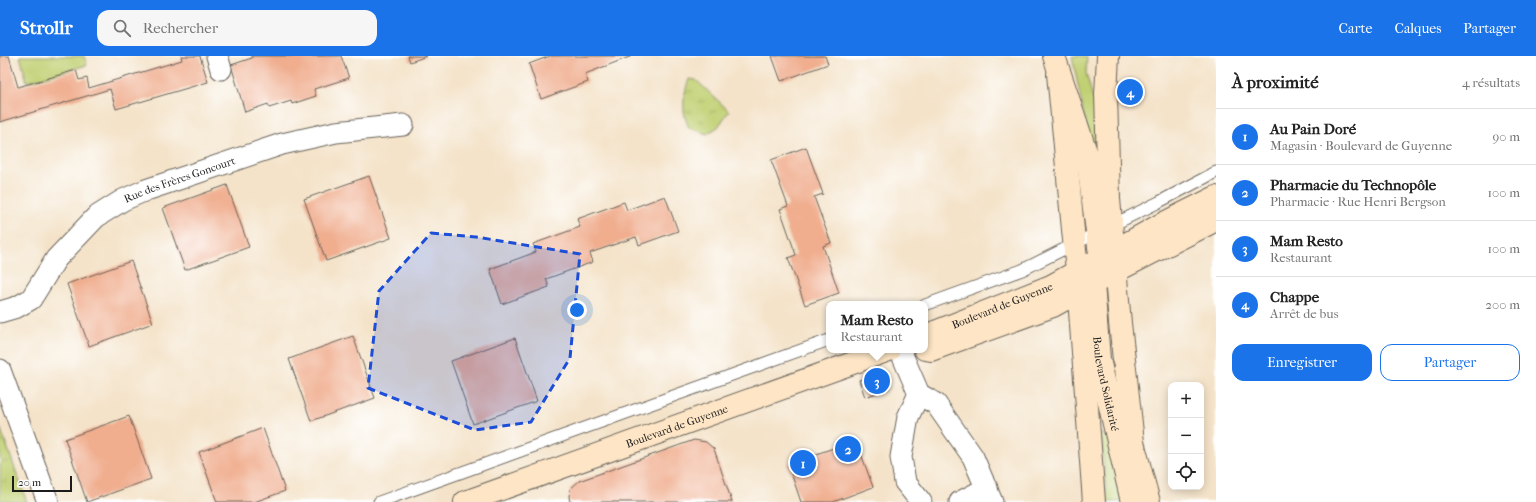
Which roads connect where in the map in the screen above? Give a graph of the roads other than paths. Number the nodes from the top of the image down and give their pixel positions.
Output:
1 (1108, 56) edge
2 (1056, 65) edge
3 (402, 125) dead end
4 (1216, 172) edge
5 (1216, 197) edge
6 (1216, 220) edge
7 (1105, 229) junction
8 (1074, 243) junction
9 (1110, 260) junction
10 (1083, 282) junction
11 (928, 304) edge
12 (0, 312) edge
13 (928, 335) edge
14 (826, 341) edge
15 (928, 350) edge
16 (881, 353) edge
17 (901, 353) edge
18 (0, 370) edge
19 (919, 394) junction
20 (1089, 440) junction
21 (990, 495) edge
22 (48, 502) edge
23 (379, 502) edge
24 (465, 502) edge
25 (920, 502) edge
26 (960, 502) edge
27 (1084, 502) edge
28 (1094, 502) edge
29 (1132, 502) edge
30 (1149, 502) edge

1 - 7 main road, Boulevard Solidarité
2 - 7 main road, Boulevard Solidarité
2 - 8 main road, Boulevard Solidarité
3 - 12 street, Rue des Frères Goncourt
4 - 7 lane
5 - 9 main road
6 - 9 main road
7 - 8 lane
7 - 9 main road, Boulevard Solidarité
8 - 10 main road, Boulevard Solidarité
8 - 11 lane
9 - 10 main road
9 - 30 main road, Boulevard Solidarité
10 - 13 main road, Boulevard de Guyenne
10 - 15 main road, Boulevard de Guyenne
10 - 20 main road, Boulevard Solidarité
10 - 29 main road, Boulevard Solidarité
14 - 23 lane
16 - 24 main road, Boulevard de Guyenne
17 - 19 street
18 - 22 street
19 - 21 street
19 - 25 street
20 - 27 main road
20 - 28 main road, Boulevard Solidarité
21 - 26 street

